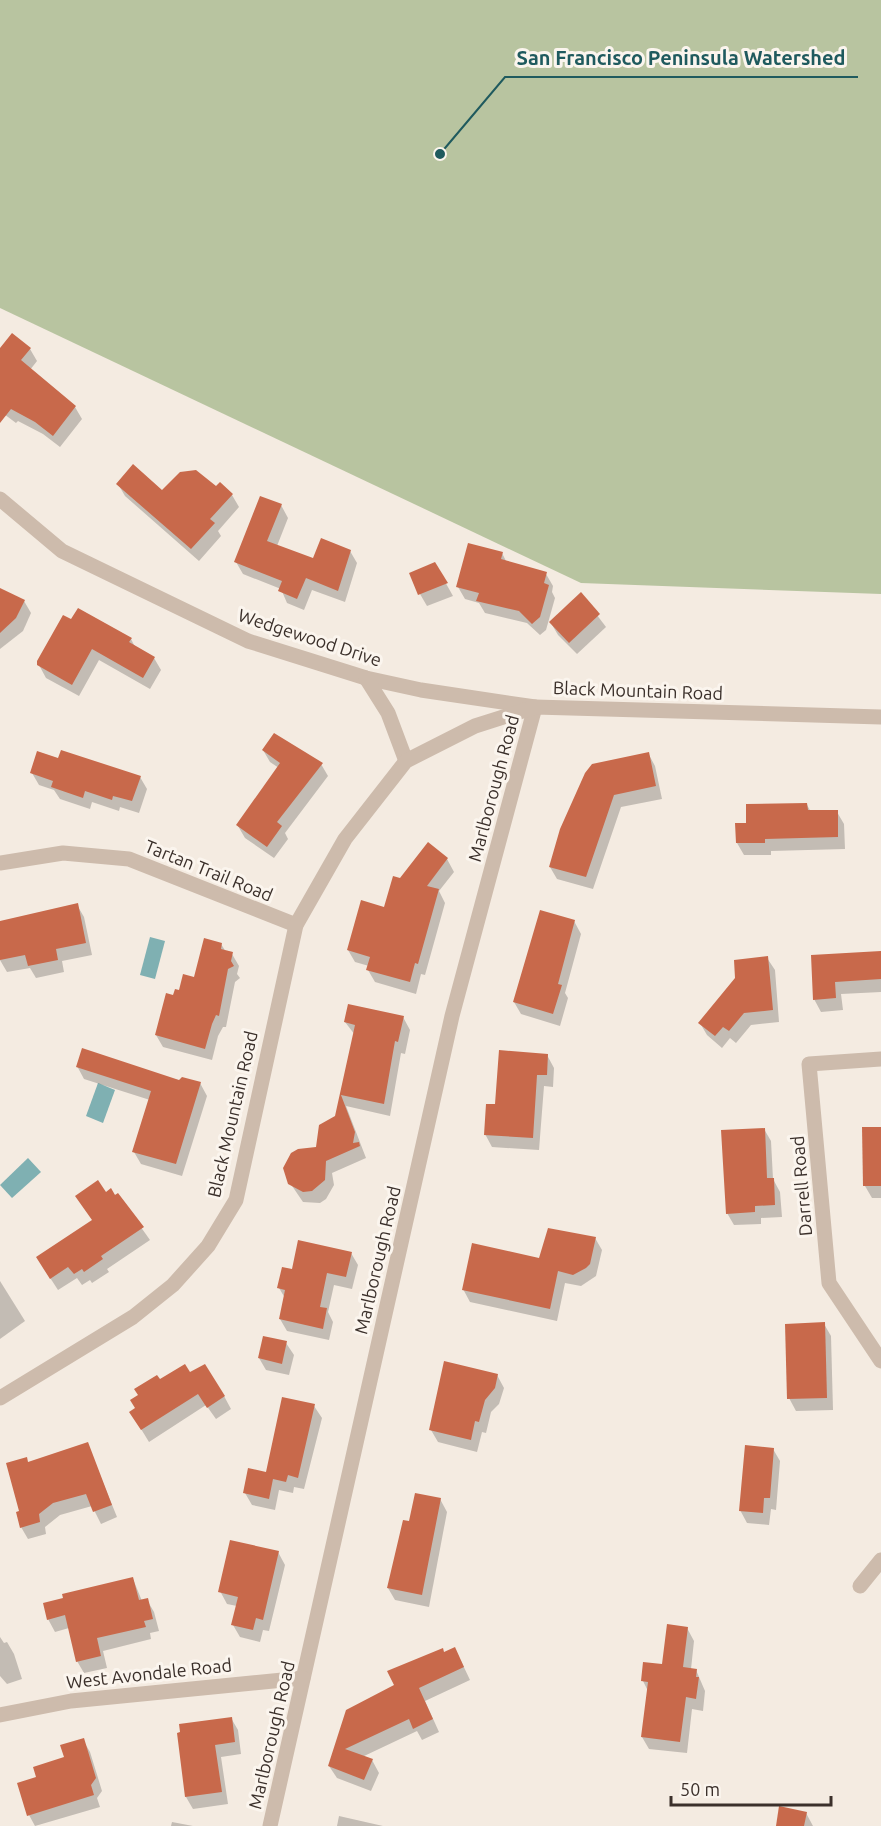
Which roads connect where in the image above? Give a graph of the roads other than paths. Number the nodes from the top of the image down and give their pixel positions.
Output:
1 (0, 499) edge
2 (366, 678) junction
3 (536, 707) junction
4 (881, 717) edge
5 (406, 761) junction
6 (0, 863) edge
7 (296, 925) junction
8 (881, 1059) edge
9 (881, 1360) edge
10 (0, 1398) edge
11 (881, 1560) edge
12 (861, 1586) dead end
13 (303, 1678) junction
14 (0, 1715) edge
15 (270, 1826) edge

1 - 2 street, Wedgewood Drive
2 - 3 street, Wedgewood Drive
2 - 5 street
3 - 4 street, Black Mountain Road
3 - 5 street, Black Mountain Road
3 - 13 street, Marlborough Road
5 - 7 street, Black Mountain Road
6 - 7 street, Tartan Trail Road
7 - 10 street, Black Mountain Road
8 - 9 street, Darrell Road
11 - 12 street
13 - 14 street, West Avondale Road
13 - 15 street, Marlborough Road

